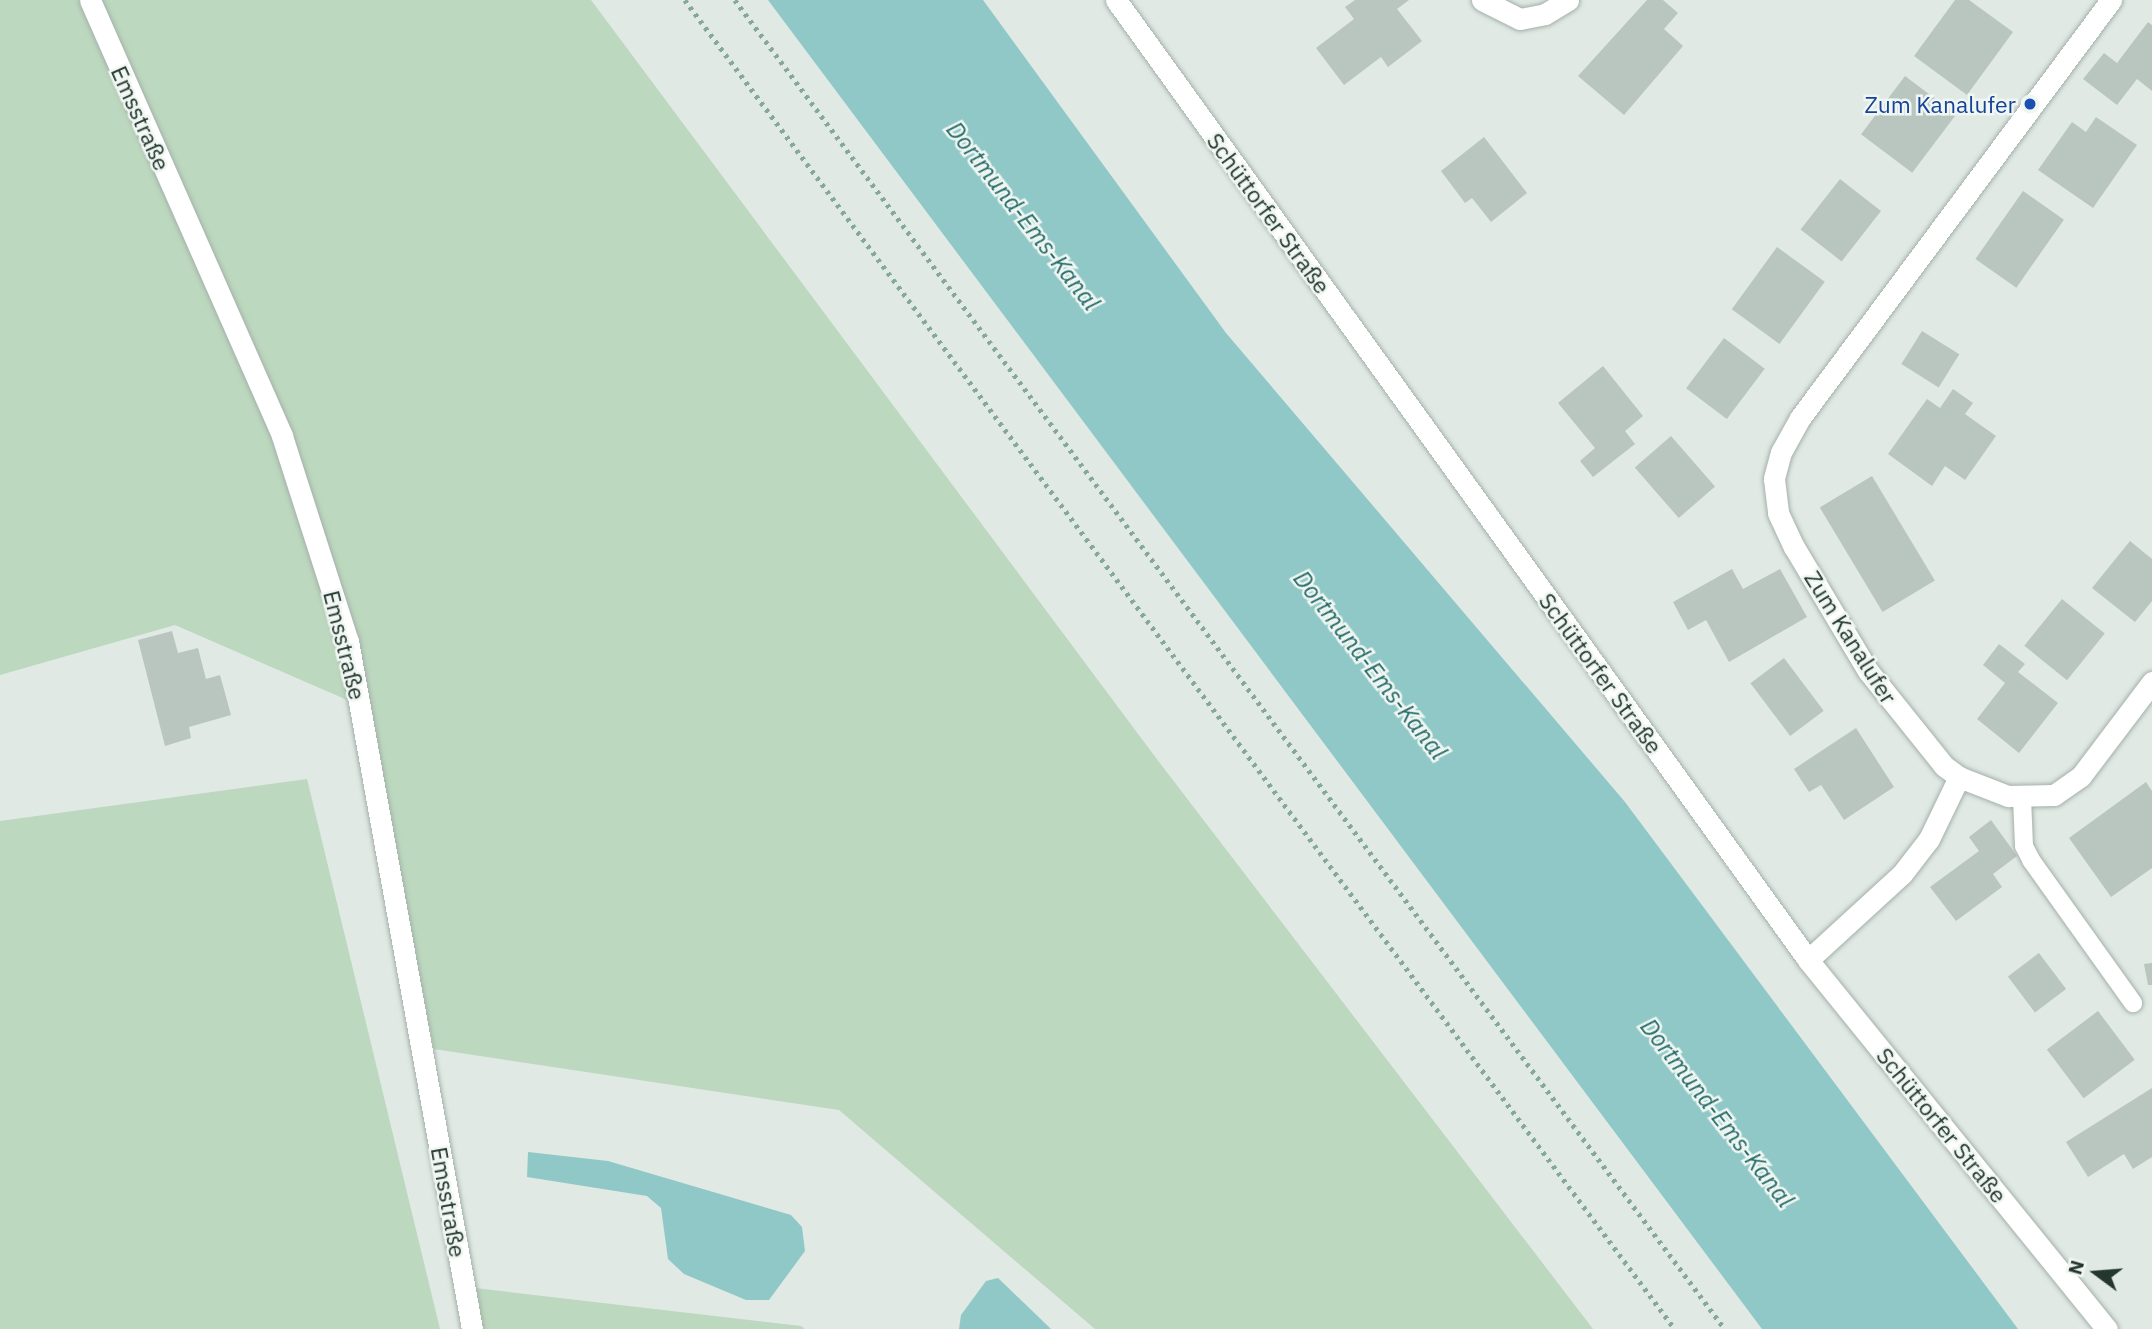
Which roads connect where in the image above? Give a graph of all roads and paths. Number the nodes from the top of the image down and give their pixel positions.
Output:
1 (90, 0) edge
2 (685, 0) edge
3 (734, 0) edge
4 (1116, 0) edge
5 (1482, 0) edge
6 (1568, 0) edge
7 (2111, 0) edge
8 (2152, 682) edge
9 (1959, 777) junction
10 (2022, 798) junction
11 (1808, 960) junction
12 (2133, 1003) dead end
13 (472, 1329) edge
14 (1675, 1329) edge
15 (1725, 1329) edge
16 (2107, 1329) edge

1 - 13 street, Emsstraße
2 - 14 path
3 - 15 path
4 - 11 street, Schüttorfer Straße
5 - 6 street
7 - 9 street, Zum Kanalufer
8 - 10 street, Zum Kanalufer
9 - 10 street, Zum Kanalufer
9 - 11 street
10 - 12 lane
11 - 16 street, Schüttorfer Straße

